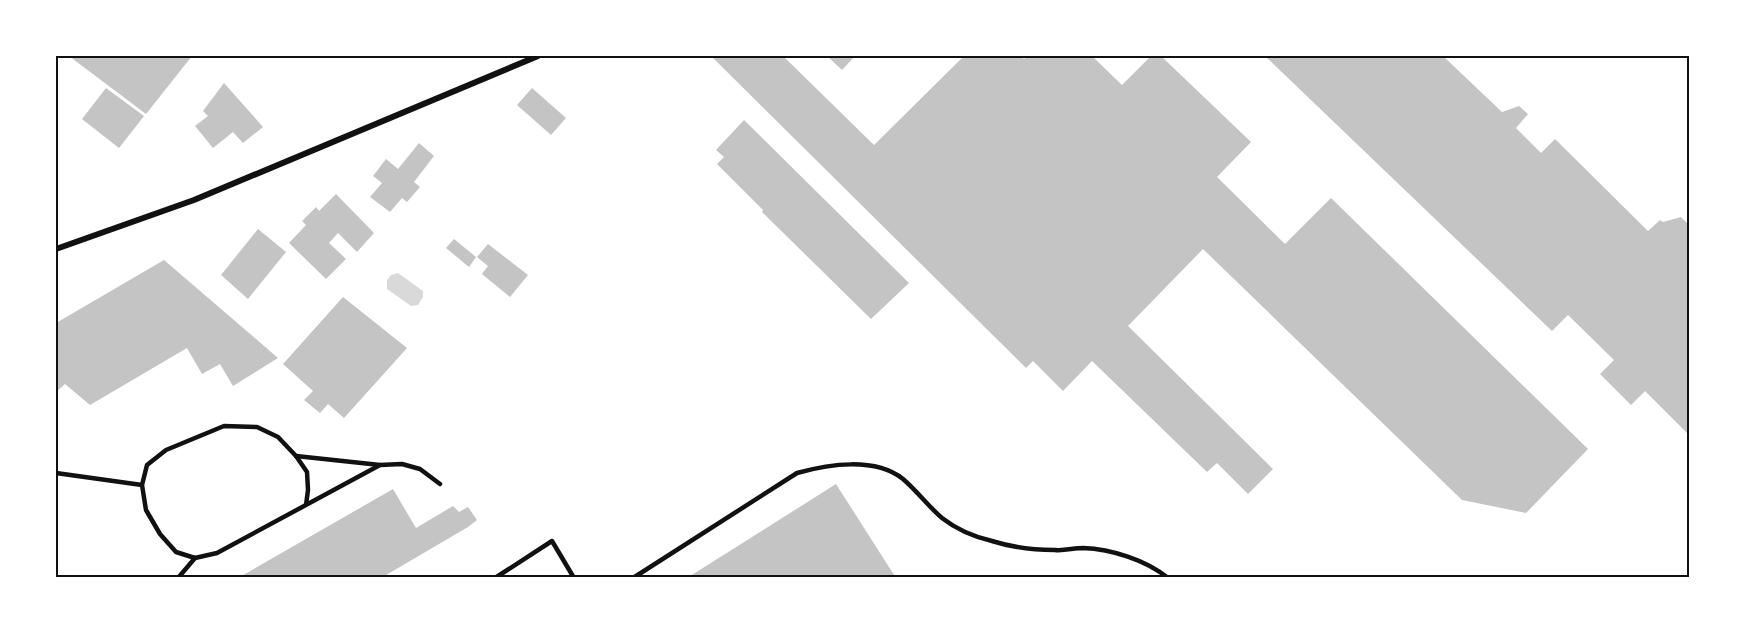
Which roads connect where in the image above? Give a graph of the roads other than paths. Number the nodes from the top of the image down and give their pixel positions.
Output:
1 (538, 56) edge
2 (56, 249) edge
3 (296, 456) junction
4 (380, 465) junction
5 (56, 473) edge
6 (440, 484) dead end
7 (142, 485) junction
8 (306, 505) junction
9 (195, 558) junction
10 (178, 578) edge
11 (495, 578) edge
12 (574, 578) edge
13 (633, 578) edge
14 (1168, 578) edge

1 - 2 street
3 - 4 lane
3 - 7 lane
3 - 8 lane
4 - 6 lane
4 - 8 lane
5 - 7 lane
7 - 9 lane
8 - 9 lane
9 - 10 lane
11 - 12 lane
13 - 14 lane

